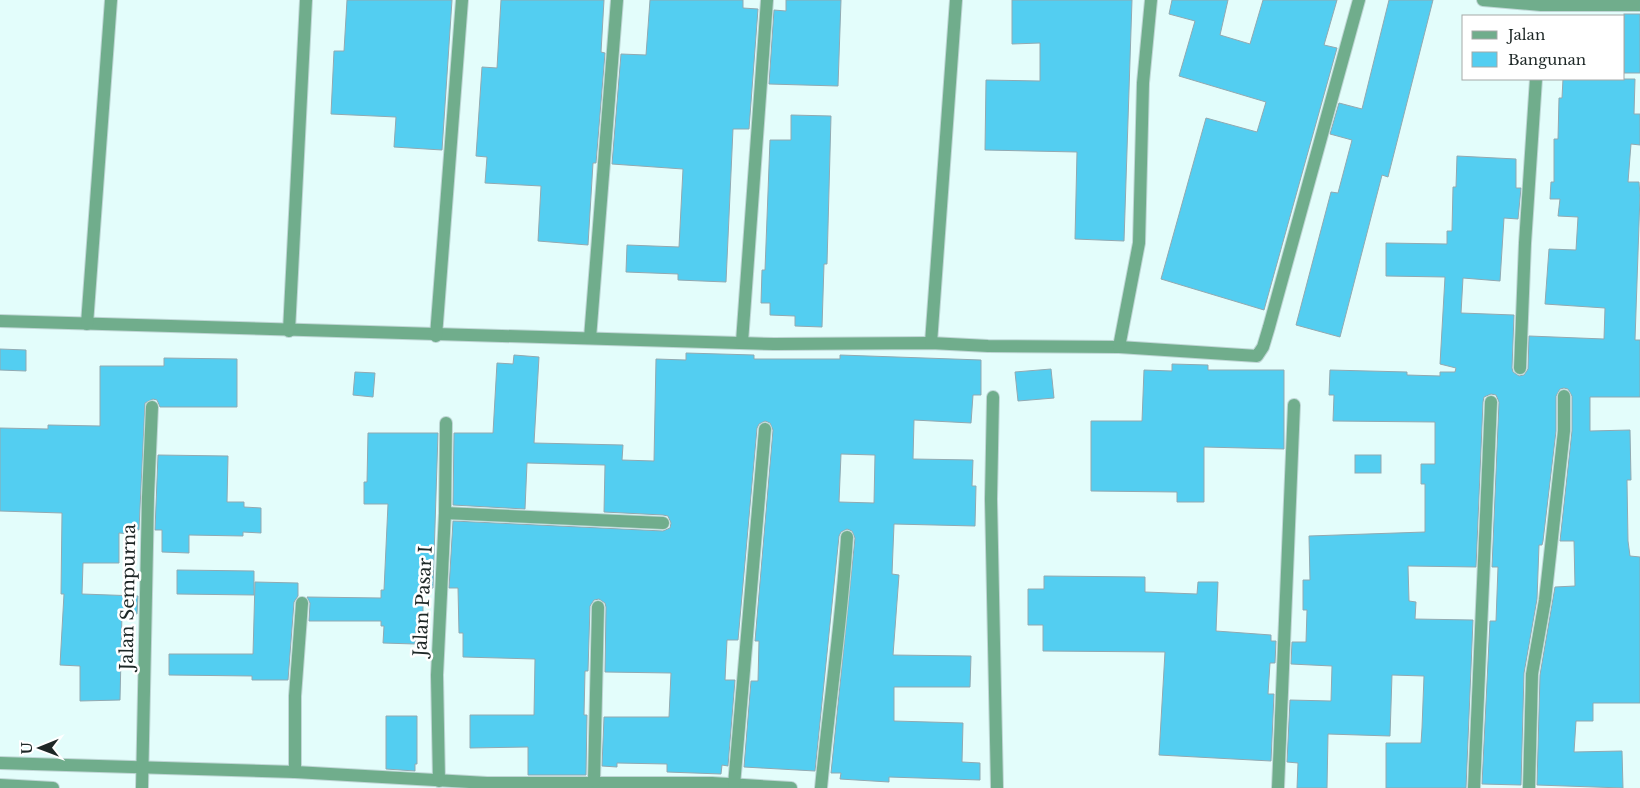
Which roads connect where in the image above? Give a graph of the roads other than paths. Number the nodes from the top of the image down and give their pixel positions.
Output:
1 (111, 0) edge
2 (306, 0) edge
3 (462, 0) edge
4 (617, 0) edge
5 (767, 0) edge
6 (956, 0) edge
7 (1151, 0) edge
8 (1359, 0) edge
9 (1483, 0) edge
10 (1570, 2) edge
11 (1640, 5) edge
12 (1540, 10) edge
13 (1536, 80) edge
14 (0, 321) edge
15 (87, 324) junction
16 (289, 331) junction
17 (436, 336) junction
18 (590, 338) junction
19 (742, 342) junction
20 (931, 343) junction
21 (1119, 347) junction
22 (1520, 368) dead end
23 (1564, 396) dead end
24 (993, 397) dead end
25 (1491, 402) dead end
26 (1294, 405) dead end
27 (152, 408) dead end
28 (446, 423) dead end
29 (765, 429) dead end
30 (445, 514) junction
31 (663, 523) dead end
32 (848, 537) dead end
33 (302, 603) dead end
34 (598, 607) dead end
35 (0, 763) edge
36 (141, 768) junction
37 (295, 772) junction
38 (438, 781) junction
39 (594, 781) junction
40 (377, 782) edge
41 (486, 785) edge
42 (712, 785) edge
43 (734, 785) junction
44 (0, 786) edge
45 (53, 788) edge
46 (142, 788) edge
47 (791, 788) edge
48 (821, 788) edge
49 (997, 788) edge
50 (1278, 788) edge
51 (1474, 788) edge
52 (1529, 788) edge

1 - 15 street
2 - 16 street
3 - 17 street
4 - 18 street
5 - 19 street
6 - 20 street
7 - 21 street
8 - 21 street
9 - 12 street
10 - 11 street
10 - 12 street
13 - 22 street
14 - 15 street
15 - 16 street
16 - 17 street
17 - 18 street
18 - 19 street
19 - 20 street
20 - 21 street
23 - 52 street
24 - 49 street
25 - 51 street
26 - 50 street
27 - 36 street, Jalan Sempurna
28 - 30 street, Jalan Pasar I
29 - 43 street
30 - 31 street
30 - 38 street, Jalan Pasar I
32 - 48 street
33 - 37 street
34 - 39 street
35 - 36 street
36 - 37 street
36 - 46 street, Jalan Sempurna
37 - 40 street
38 - 40 street
38 - 41 street
39 - 41 street
39 - 42 street
42 - 43 street
43 - 47 street
44 - 45 street

